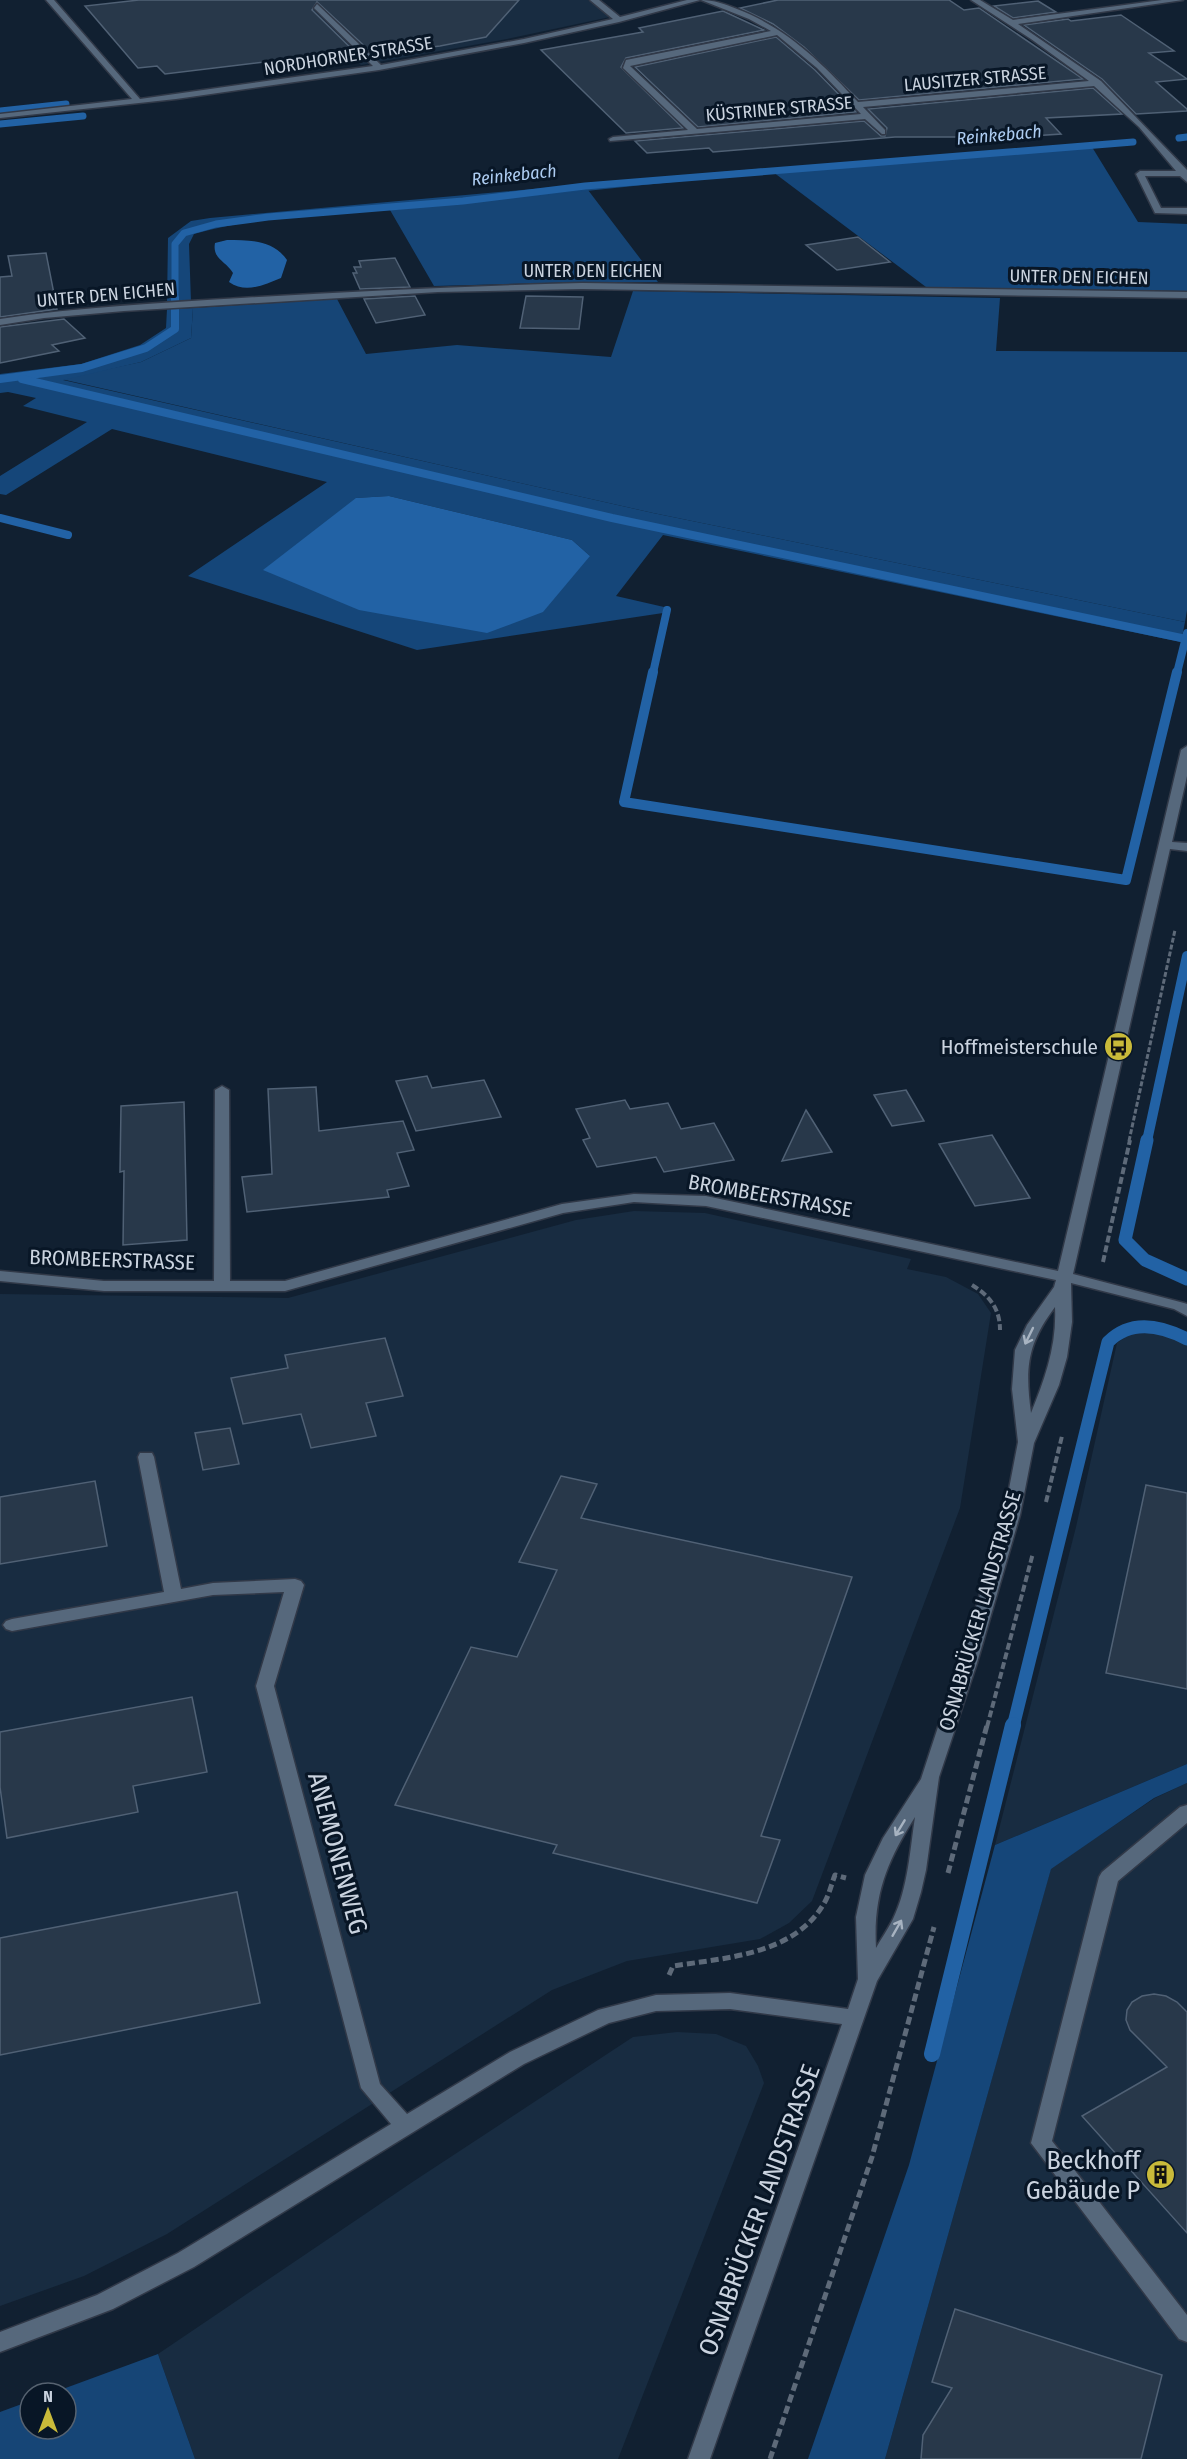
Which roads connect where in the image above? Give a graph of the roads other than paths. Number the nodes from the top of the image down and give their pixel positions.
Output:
1 (50, 0) edge
2 (594, 0) edge
3 (696, 0) edge
4 (705, 0) edge
5 (975, 0) edge
6 (1179, 0) edge
7 (316, 6) dead end
8 (619, 20) junction
9 (1013, 22) junction
10 (778, 32) junction
11 (380, 68) junction
12 (1098, 83) junction
13 (136, 100) junction
14 (855, 105) junction
15 (0, 116) edge
16 (867, 116) junction
17 (695, 132) junction
18 (882, 132) dead end
19 (613, 139) dead end
20 (1185, 175) edge
21 (1187, 211) edge
22 (1187, 295) edge
23 (0, 322) edge
24 (1187, 750) edge
25 (1166, 845) junction
26 (1187, 847) edge
27 (222, 1090) dead end
28 (0, 1276) edge
29 (1063, 1282) junction
30 (222, 1286) junction
31 (1187, 1311) edge
32 (1026, 1443) junction
33 (146, 1457) dead end
34 (174, 1596) junction
35 (12, 1625) dead end
36 (930, 1777) junction
37 (1187, 1812) edge
38 (868, 1979) junction
39 (856, 2018) junction
40 (404, 2125) junction
41 (1187, 2332) edge
42 (0, 2342) edge
43 (699, 2459) edge

1 - 13 street
2 - 8 street
3 - 8 street, NORDHORNER STRASSE
4 - 10 street
5 - 9 street
6 - 9 street
7 - 11 street
8 - 11 street, NORDHORNER STRASSE
9 - 12 street
10 - 14 street
10 - 17 street, KÜSTRINER STRASSE
11 - 13 street, NORDHORNER STRASSE
12 - 14 street, LAUSITZER STRASSE
12 - 20 street
13 - 15 street, NORDHORNER STRASSE
14 - 16 street
16 - 17 street, KÜSTRINER STRASSE
16 - 18 street
17 - 19 street
20 - 21 street
22 - 23 street, UNTER DEN EICHEN
24 - 25 street, OSNABRÜCKER LANDSTRASSE
25 - 26 street
25 - 29 street, OSNABRÜCKER LANDSTRASSE
27 - 30 street, BROMBEERSTRASSE
28 - 30 street, BROMBEERSTRASSE
29 - 30 street, BROMBEERSTRASSE
29 - 31 street, BROMBEERSTRASSE
29 - 32 street, OSNABRÜCKER LANDSTRASSE
29 -> 32 street, OSNABRÜCKER LANDSTRASSE
32 - 36 street, OSNABRÜCKER LANDSTRASSE
33 - 34 street
34 - 35 street
34 - 40 street, ANEMONENWEG
38 -> 36 street, OSNABRÜCKER LANDSTRASSE
36 -> 38 street, OSNABRÜCKER LANDSTRASSE
37 - 41 street
38 - 39 street, OSNABRÜCKER LANDSTRASSE
39 - 40 street
39 - 43 street, OSNABRÜCKER LANDSTRASSE
40 - 42 street

